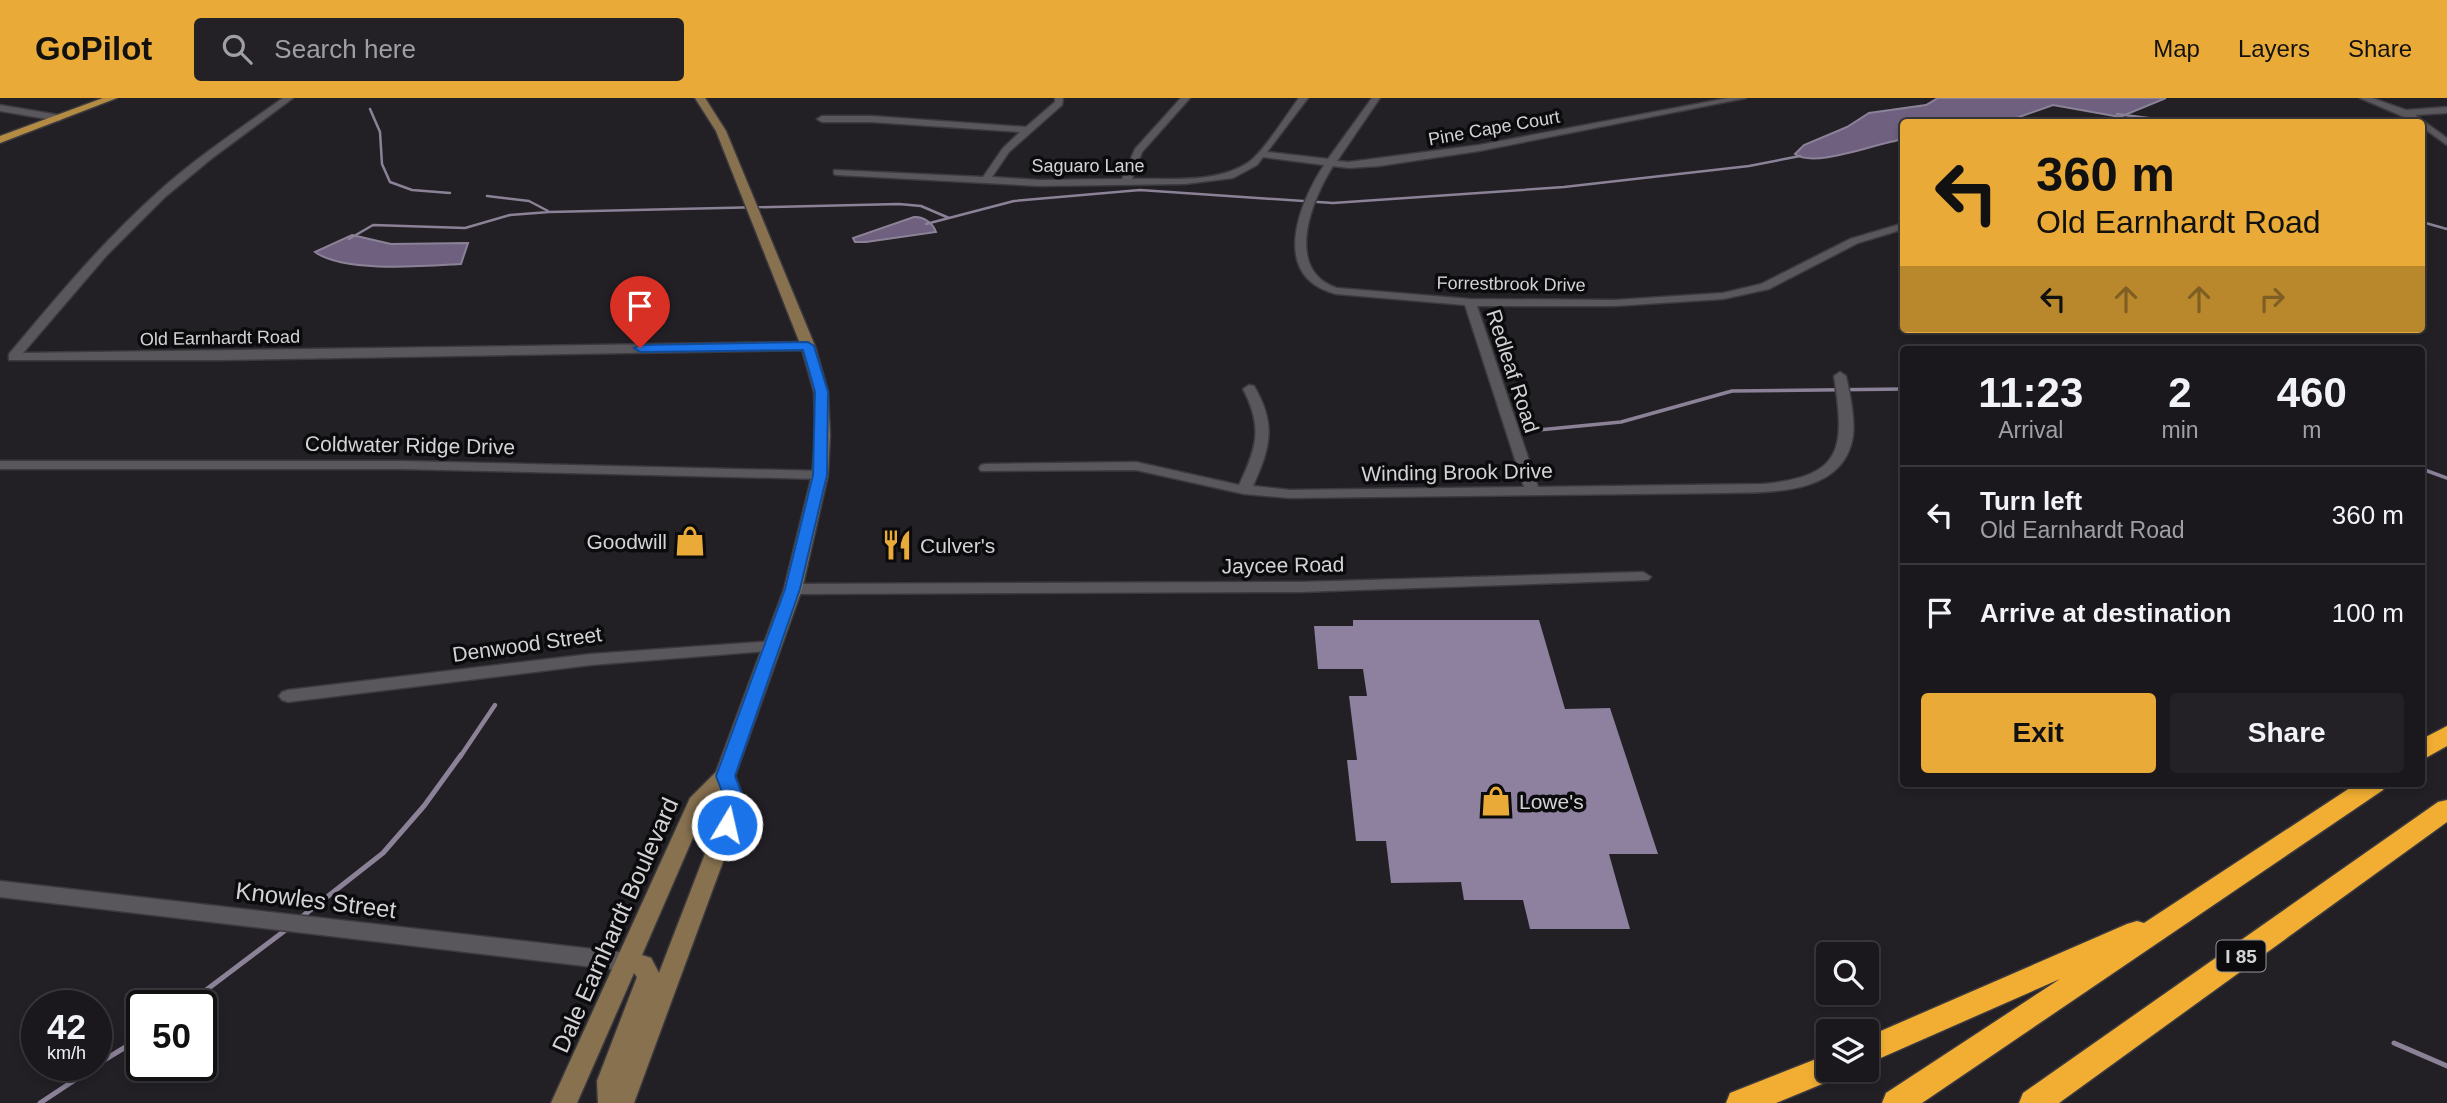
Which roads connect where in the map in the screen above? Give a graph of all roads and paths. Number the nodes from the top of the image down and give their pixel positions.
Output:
1 (12, 98) edge
2 (112, 98) edge
3 (289, 98) edge
4 (700, 98) edge
5 (1059, 98) edge
6 (1186, 98) edge
7 (1304, 98) edge
8 (1376, 98) edge
9 (1742, 98) edge
10 (2364, 98) edge
11 (0, 102) edge
12 (0, 108) edge
13 (2447, 110) edge
14 (2404, 113) junction
15 (59, 118) junction
16 (822, 119) dead end
17 (2415, 119) edge
18 (2425, 125) edge
19 (1027, 130) junction
20 (0, 140) edge
21 (2447, 142) edge
22 (1261, 154) junction
23 (1332, 163) junction
24 (837, 172) dead end
25 (985, 181) junction
26 (1126, 181) junction
27 (1900, 227) edge
28 (1470, 302) junction
29 (808, 346) junction
30 (13, 357) junction
31 (0, 367) edge
32 (1840, 376) dead end
33 (1249, 389) dead end
34 (0, 465) edge
35 (986, 468) dead end
36 (820, 475) junction
37 (1244, 490) junction
38 (1533, 492) junction
39 (1643, 577) dead end
40 (793, 589) junction
41 (923, 590) joint
42 (773, 646) junction
43 (288, 696) dead end
44 (2447, 734) edge
45 (2425, 749) edge
46 (725, 776) junction
47 (2370, 787) edge
48 (2447, 809) edge
49 (0, 889) edge
50 (2193, 907) junction
51 (627, 962) junction
52 (1879, 1046) edge
53 (1816, 1072) edge
54 (564, 1103) edge
55 (611, 1103) edge
56 (621, 1103) edge
57 (1741, 1103) edge
58 (1896, 1103) edge
59 (2034, 1103) edge

1 - 11 street
2 - 15 main road
3 - 30 street
4 - 29 main road, Dale Earnhardt Boulevard
5 - 19 street
6 - 26 street
7 - 22 street, Saguaro Lane
8 - 23 street, Forrestbrook Drive
9 - 23 street, Pine Cape Court
10 - 14 street
12 - 15 street
13 - 14 street
14 - 17 street
15 - 20 main road
16 - 19 street
18 - 21 street
19 - 25 street
22 - 23 street, Pine Cape Court
22 - 26 street, Saguaro Lane
23 - 28 street, Forrestbrook Drive
24 - 25 street, Saguaro Lane
25 - 26 street, Saguaro Lane
27 - 28 street, Forrestbrook Drive
28 - 38 street, Redleaf Road
29 - 30 street, Old Earnhardt Road
29 - 36 main road, Dale Earnhardt Boulevard
30 - 31 street
32 - 38 street, Winding Brook Drive
33 - 37 street
34 - 36 street, Coldwater Ridge Drive
35 - 37 street, Winding Brook Drive
36 - 40 main road, Dale Earnhardt Boulevard
37 - 38 street, Winding Brook Drive
39 - 41 street, Jaycee Road
40 - 41 street
40 - 42 main road, Dale Earnhardt Boulevard
42 - 43 street, Denwood Street
42 - 46 main road, Dale Earnhardt Boulevard
44 - 45 highway
46 - 51 main road, Dale Earnhardt Boulevard
46 - 56 main road
47 - 50 highway
48 - 59 highway, I 85
49 - 51 street, Knowles Street
50 - 52 highway
50 - 58 highway
51 - 54 main road, Dale Earnhardt Boulevard
51 - 55 main road
53 - 57 highway

